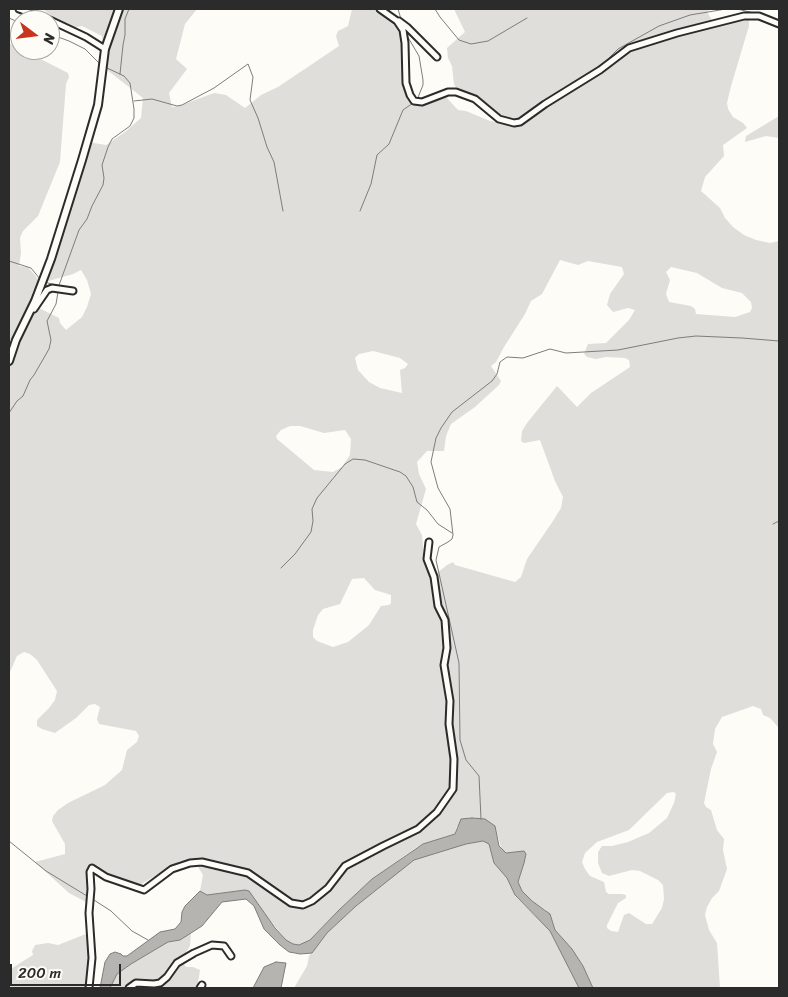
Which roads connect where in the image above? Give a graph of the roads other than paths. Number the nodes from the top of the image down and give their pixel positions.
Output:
1 (119, 9) edge
2 (380, 9) edge
3 (394, 18) junction
4 (779, 24) edge
5 (60, 25) edge
6 (105, 49) junction
7 (437, 57) dead end
8 (73, 291) dead end
9 (30, 314) junction
10 (9, 361) edge
11 (429, 542) dead end
12 (230, 956) dead end
13 (89, 988) edge
14 (129, 988) edge

1 - 6 main road
2 - 3 street
3 - 4 street
3 - 7 street
5 - 6 street
6 - 9 main road
8 - 9 street
9 - 10 main road
11 - 13 street
12 - 14 street

